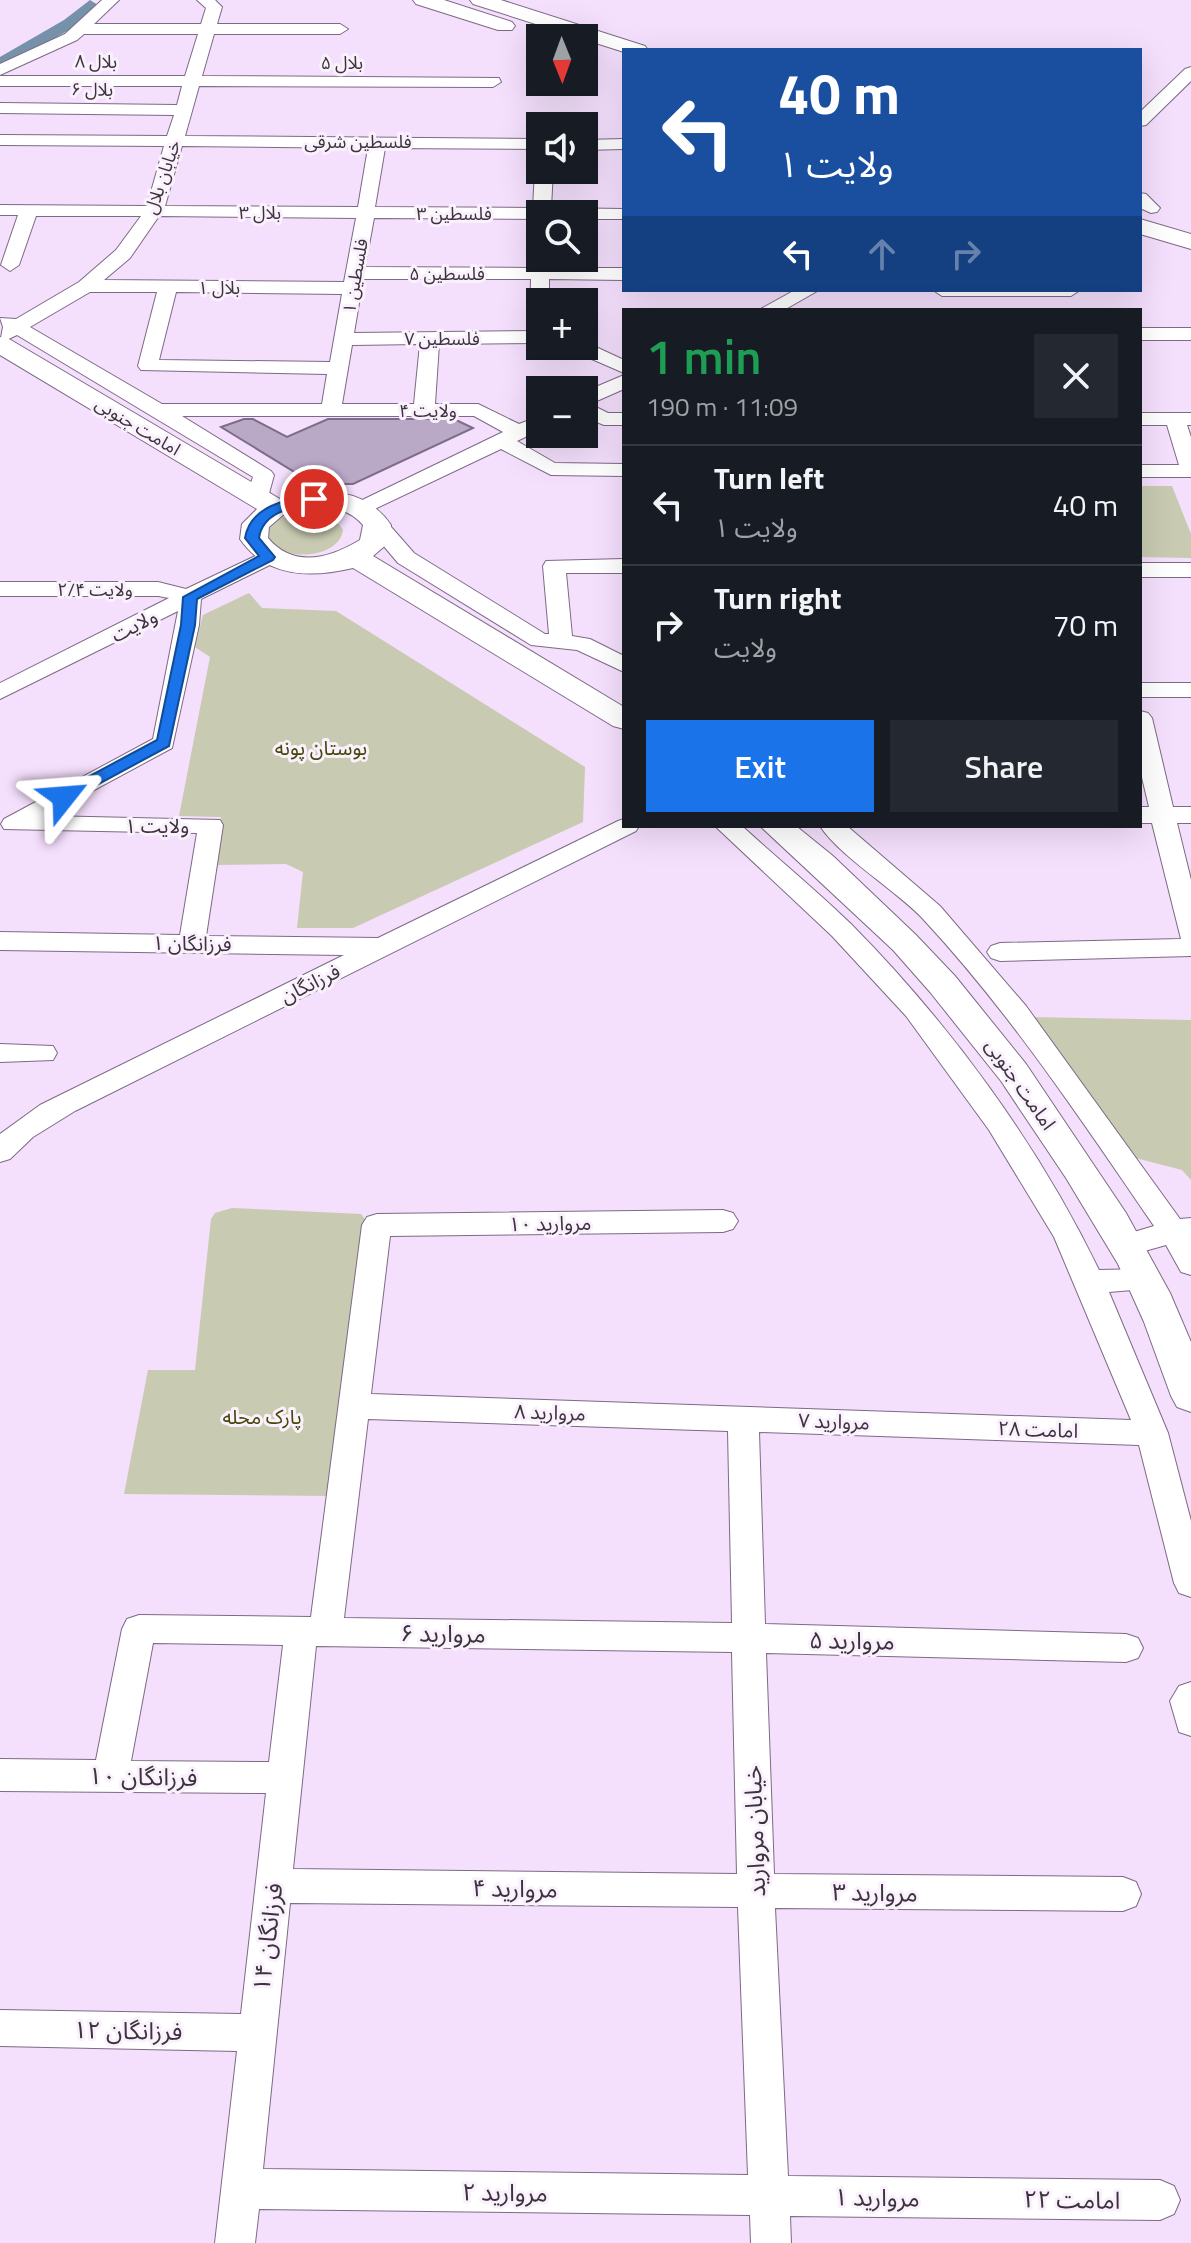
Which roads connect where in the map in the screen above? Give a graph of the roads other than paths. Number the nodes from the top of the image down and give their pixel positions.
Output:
1 (111, 0) edge
2 (205, 0) edge
3 (423, 0) edge
4 (480, 0) edge
5 (57, 24) dead end
6 (207, 29) junction
7 (340, 29) dead end
8 (77, 33) junction
9 (526, 33) edge
10 (632, 48) edge
11 (5, 50) edge
12 (598, 56) edge
13 (622, 63) edge
14 (0, 70) edge
15 (1191, 72) edge
16 (57, 80) junction
17 (0, 81) edge
18 (192, 82) junction
19 (493, 82) dead end
20 (0, 108) edge
21 (183, 110) junction
22 (1142, 119) edge
23 (0, 140) edge
24 (175, 141) junction
25 (378, 141) junction
26 (526, 144) edge
27 (622, 144) edge
28 (598, 145) edge
29 (1143, 209) edge
30 (0, 210) edge
31 (29, 210) junction
32 (154, 211) junction
33 (366, 213) junction
34 (526, 214) edge
35 (598, 214) edge
36 (622, 214) edge
37 (1191, 221) edge
38 (1191, 242) edge
39 (8, 258) edge
40 (539, 274) junction
41 (622, 274) edge
42 (354, 281) junction
43 (86, 286) junction
44 (168, 287) junction
45 (539, 288) edge
46 (806, 292) edge
47 (773, 308) edge
48 (4, 332) edge
49 (1142, 334) edge
50 (1191, 334) edge
51 (526, 337) edge
52 (430, 338) junction
53 (344, 339) junction
54 (598, 355) edge
55 (622, 366) edge
56 (339, 368) junction
57 (622, 382) edge
58 (598, 393) edge
59 (161, 410) junction
60 (331, 410) junction
61 (424, 410) junction
62 (598, 416) edge
63 (622, 419) edge
64 (1142, 419) edge
65 (1183, 419) edge
66 (526, 429) edge
67 (510, 437) junction
68 (622, 470) edge
69 (1191, 470) edge
70 (1142, 471) edge
71 (266, 503) junction
72 (370, 517) junction
73 (268, 557) junction
74 (355, 557) junction
75 (622, 566) edge
76 (1142, 570) edge
77 (1191, 570) edge
78 (0, 589) edge
79 (190, 597) junction
80 (561, 642) junction
81 (622, 664) edge
82 (1142, 690) edge
83 (1191, 690) edge
84 (0, 692) edge
85 (622, 719) edge
86 (1142, 736) edge
87 (1151, 815) edge
88 (1191, 815) edge
89 (7, 824) edge
90 (623, 828) edge
91 (729, 828) edge
92 (778, 828) edge
93 (834, 828) edge
94 (1191, 934) edge
95 (0, 941) edge
96 (192, 943) junction
97 (384, 947) junction
98 (1191, 947) edge
99 (1000, 952) dead end
100 (0, 1053) edge
101 (43, 1053) dead end
102 (0, 1152) edge
103 (723, 1221) dead end
104 (377, 1225) joint
105 (1181, 1228) edge
106 (1127, 1245) junction
107 (1191, 1264) edge
108 (1145, 1280) junction
109 (1090, 1282) junction
110 (1191, 1396) edge
111 (356, 1406) junction
112 (743, 1419) junction
113 (924, 1424) joint
114 (1152, 1433) junction
115 (1191, 1583) edge
116 (313, 1631) junction
117 (748, 1638) junction
118 (1126, 1648) dead end
119 (1191, 1697) edge
120 (1191, 1721) edge
121 (0, 1775) edge
122 (110, 1776) junction
123 (286, 1778) junction
124 (274, 1886) junction
125 (756, 1891) junction
126 (1123, 1894) dead end
127 (0, 2028) edge
128 (256, 2033) junction
129 (241, 2189) junction
130 (769, 2195) junction
131 (984, 2198) joint
132 (1160, 2200) dead end
133 (235, 2243) edge
134 (771, 2243) edge

1 - 8 street
2 - 6 street, خیابان بلال
3 - 9 main road
4 - 10 main road
5 - 11 street
6 - 7 street
6 - 8 street
6 - 18 street, خیابان بلال
8 - 14 street
8 - 16 street
12 - 13 main road
15 - 22 street
16 - 17 street, بلال ۸
16 - 18 street, بلال ۸
18 - 19 street, بلال ۵
18 - 21 street, خیابان بلال
20 - 21 street, بلال ۶
21 - 24 street, خیابان بلال
23 - 24 street, فلسطین شرقی
24 - 25 street, فلسطین شرقی
24 - 32 street, خیابان بلال
25 - 26 street, فلسطین شرقی
25 - 33 street, فلسطین ۱
27 - 28 street
29 - 37 main road
29 - 38 main road
30 - 31 street, بلال ۳
31 - 32 street, بلال ۳
31 - 39 street
32 - 33 street, بلال ۳
32 - 43 street, خیابان بلال
33 - 34 street, فلسطین ۳
33 - 42 street, فلسطین ۱
35 - 36 street, فلسطین ۳
40 - 41 street, فلسطین ۵
40 - 42 street, فلسطین ۵
40 - 45 street
42 - 44 street, بلال ۱
42 - 53 street, فلسطین ۱
43 - 44 street, بلال ۱
43 - 48 street, خیابان بلال
44 - 56 street
46 - 47 street
48 - 59 street
48 - 71 main road, امامت جنوبی
49 - 50 street
51 - 52 street, فلسطین ۷
52 - 53 street, فلسطین ۷
52 - 61 street
53 - 56 street, فلسطین ۱
54 - 55 street
56 - 60 street, فلسطین ۱
57 - 58 street
59 - 60 street, ولایت ۴
59 - 71 street
60 - 61 street, ولایت ۴
61 - 67 street, ولایت ۴
62 - 63 street
64 - 65 street
65 - 69 street
66 - 67 street
67 - 68 street, ولایت ۴
67 - 72 street
69 - 70 street
71 - 72 main road
71 - 73 main road
72 - 74 main road
72 - 80 street
73 - 74 main road
73 - 79 street, ولایت
74 - 85 main road
75 - 80 street
76 - 77 street
78 - 79 street, ولایت ۲/۴
79 - 84 street, ولایت
79 - 89 street, ولایت ۱
80 - 81 street
82 - 83 street
86 - 87 street
87 - 88 street
87 - 94 street
89 - 96 street, ولایت ۱
90 - 97 street, فرزانگان
91 - 109 street
92 - 106 main road, امامت جنوبی
93 - 105 street
95 - 96 street, فرزانگان ۱
96 - 97 street, فرزانگان ۱
97 - 102 street, فرزانگان
98 - 99 street
100 - 101 street
103 - 104 street, مروارید ۱۰
104 - 111 street, فرزانگان ۱۴
105 - 106 street
105 - 107 street
106 - 108 main road, امامت جنوبی
108 - 109 street
108 - 110 main road, امامت جنوبی
109 - 114 street
111 - 112 street, مروارید ۸
111 - 116 street, فرزانگان ۱۴
112 - 113 street, مروارید ۷
112 - 117 street, خیابان مروارید
113 - 114 street, امامت ۲۸
114 - 115 street
116 - 117 street, مروارید ۶
116 - 122 street, مروارید ۶
116 - 123 street, فرزانگان ۱۴
117 - 118 street, مروارید ۵
117 - 125 street, خیابان مروارید
119 - 120 street
121 - 122 street, فرزانگان ۱۰
122 - 123 street, فرزانگان ۱۰
123 - 124 street, فرزانگان ۱۴
124 - 125 street, مروارید ۴
124 - 128 street, فرزانگان ۱۴
125 - 126 street, مروارید ۳
125 - 130 street, خیابان مروارید
127 - 128 street, فرزانگان ۱۲
128 - 129 street, فرزانگان ۱۴
129 - 130 street, مروارید ۲
129 - 133 street, فرزانگان ۱۴
130 - 131 street, مروارید ۱
130 - 134 street, خیابان مروارید
131 - 132 street, امامت ۲۲

